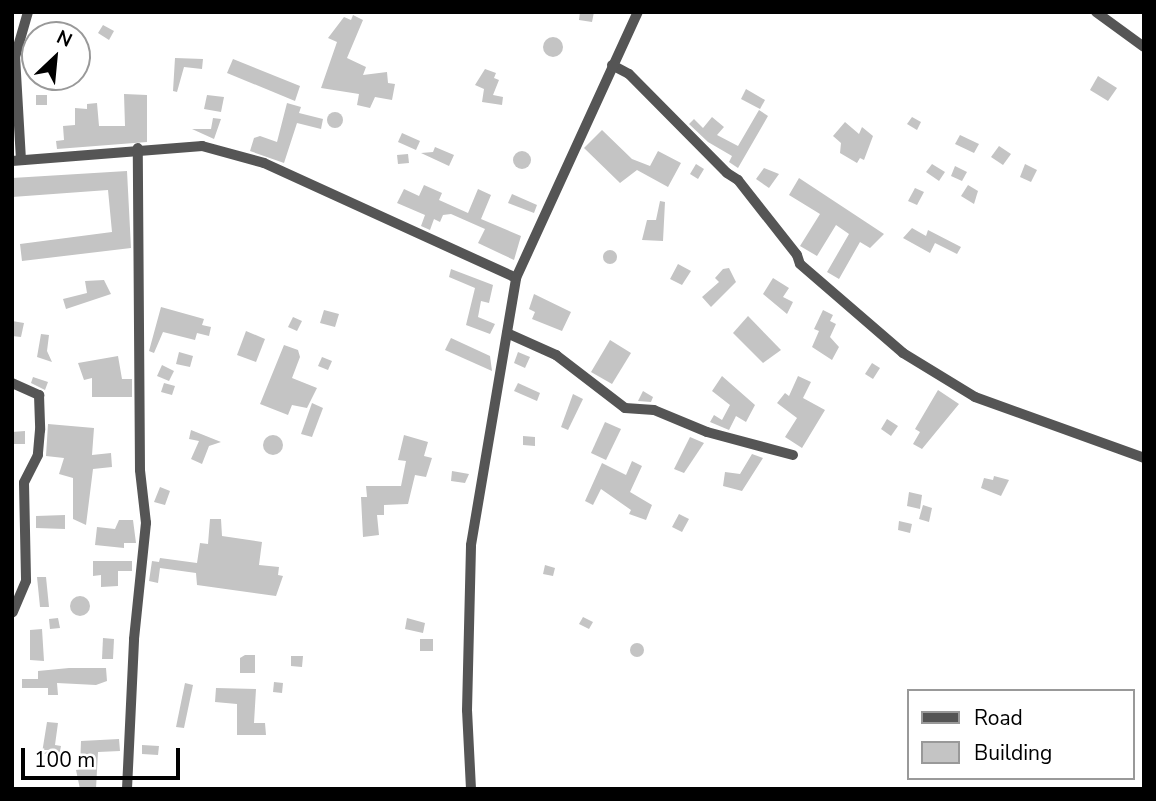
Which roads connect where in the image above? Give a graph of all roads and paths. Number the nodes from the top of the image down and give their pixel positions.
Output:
1 (28, 12) edge
2 (638, 12) edge
3 (1096, 12) edge
4 (1144, 47) edge
5 (611, 65) junction
6 (138, 148) junction
7 (17, 161) edge
8 (516, 278) junction
9 (506, 333) junction
10 (12, 383) edge
11 (793, 455) dead end
12 (1144, 458) edge
13 (13, 612) edge
14 (127, 789) edge
15 (471, 789) edge

1 - 7 street
2 - 5 street
3 - 4 street
5 - 8 street
5 - 12 street
6 - 7 street
6 - 8 street
6 - 14 street
8 - 9 street
9 - 11 street
9 - 15 street
10 - 13 street

